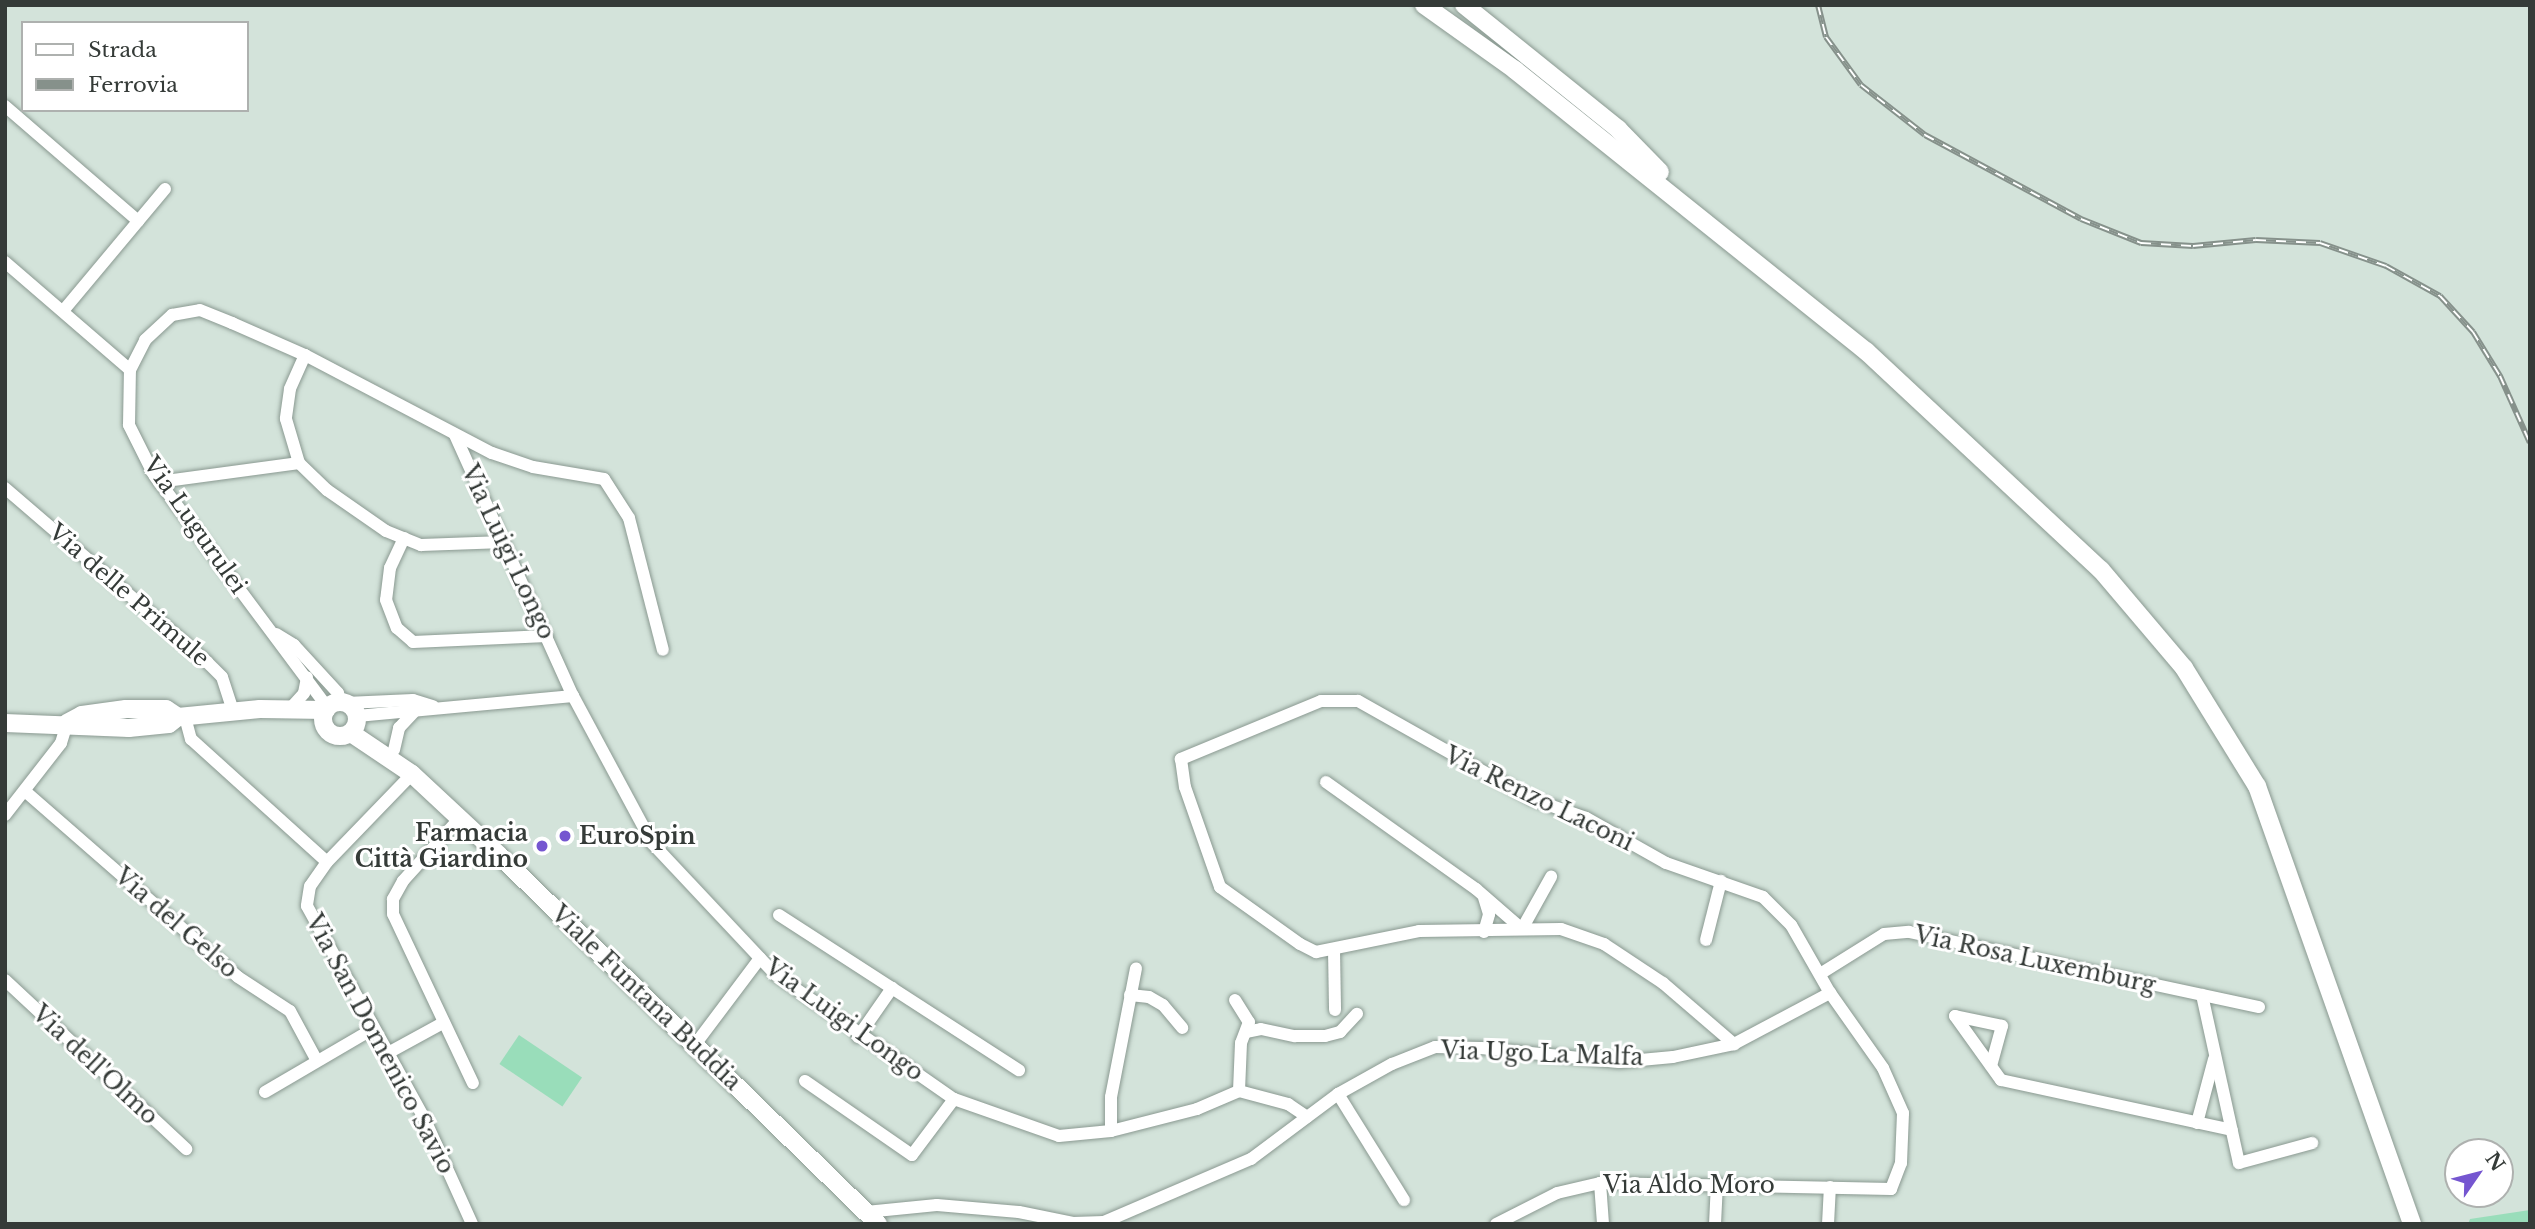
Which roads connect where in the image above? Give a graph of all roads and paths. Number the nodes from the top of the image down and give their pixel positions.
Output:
1 (1424, 5) edge
2 (1464, 5) edge
3 (5, 106) edge
4 (165, 189) dead end
5 (138, 220) junction
6 (1706, 220) junction
7 (5, 262) edge
8 (63, 311) junction
9 (305, 355) junction
10 (130, 370) junction
11 (455, 435) junction
12 (299, 463) junction
13 (159, 481) junction
14 (5, 488) edge
15 (404, 538) junction
16 (504, 541) junction
17 (275, 634) junction
18 (547, 636) junction
19 (663, 650) dead end
20 (307, 677) junction
21 (573, 696) junction
22 (433, 706) junction
23 (288, 711) junction
24 (414, 712) junction
25 (240, 713) junction
26 (341, 714) junction
27 (181, 717) junction
28 (5, 723) edge
29 (67, 723) junction
30 (394, 750) junction
31 (412, 774) junction
32 (1326, 782) dead end
33 (26, 792) junction
34 (5, 815) edge
35 (459, 819) junction
36 (327, 862) junction
37 (1551, 877) dead end
38 (1721, 881) junction
39 (1484, 897) junction
40 (779, 915) dead end
41 (1522, 929) junction
42 (1484, 932) junction
43 (1706, 940) dead end
44 (1334, 950) junction
45 (760, 958) junction
46 (1136, 968) dead end
47 (1820, 974) junction
48 (5, 980) edge
49 (892, 988) junction
50 (1830, 993) junction
51 (1130, 995) junction
52 (2202, 995) junction
53 (1235, 1000) dead end
54 (2259, 1007) dead end
55 (1335, 1010) dead end
56 (1357, 1014) dead end
57 (443, 1023) junction
58 (1182, 1028) dead end
59 (371, 1030) junction
60 (1246, 1032) junction
61 (858, 1037) junction
62 (1734, 1044) junction
63 (694, 1045) junction
64 (388, 1053) junction
65 (2215, 1054) junction
66 (316, 1059) junction
67 (1991, 1066) junction
68 (1018, 1070) dead end
69 (806, 1081) dead end
70 (472, 1083) dead end
71 (1239, 1091) junction
72 (265, 1092) dead end
73 (1338, 1094) junction
74 (954, 1099) junction
75 (1307, 1117) junction
76 (2197, 1123) junction
77 (2232, 1130) junction
78 (1111, 1131) junction
79 (2312, 1143) dead end
80 (186, 1149) dead end
81 (1600, 1183) junction
82 (1717, 1183) junction
83 (1830, 1187) junction
84 (1404, 1200) dead end
85 (872, 1218) edge
86 (1105, 1223) edge
87 (472, 1224) edge
88 (1496, 1224) edge
89 (1603, 1224) edge
90 (1715, 1224) edge
91 (1828, 1224) edge
92 (2412, 1224) edge

1 - 6 main road
2 - 6 main road
3 - 5 street
4 - 5 street
5 - 8 street
6 - 92 main road
7 - 8 street
8 - 10 street
9 - 10 street, Via Lugurulei
9 - 11 street, Via Lugurulei
9 - 12 street
10 - 13 street, Via Lugurulei
11 - 16 street, Via Luigi Longo
11 - 19 street, Via Lugurulei
12 - 13 street
12 - 15 street
13 - 17 street, Via Lugurulei
14 - 25 street, Via delle Primule
15 - 16 street
15 - 18 street
16 - 18 street, Via Luigi Longo
17 - 20 street, Via Lugurulei
17 - 26 street, Via Lugurulei
18 - 21 street, Via Luigi Longo
20 - 23 street
20 - 26 street, Via Lugurulei
21 - 22 street
21 - 45 street, Via Luigi Longo
22 - 24 street
22 - 26 street
23 - 25 main road
23 - 26 main road
24 - 26 street
24 - 30 street
25 - 26 main road
25 - 27 main road
26 - 30 main road, Viale Funtana Buddia
26 - 31 main road, Viale Funtana Buddia
27 - 29 main road
27 - 36 street
28 - 29 main road
29 - 33 street
30 - 31 main road, Viale Funtana Buddia
31 - 35 main road, Viale Funtana Buddia
31 - 36 street, Via San Domenico Savio
32 - 39 street
33 - 34 street
33 - 66 street, Via del Gelso
35 - 57 street
35 - 63 main road, Viale Funtana Buddia
36 - 59 street, Via San Domenico Savio
37 - 41 street
38 - 43 street
38 - 44 street, Via Renzo Laconi
38 - 47 street
39 - 41 street
39 - 42 street
40 - 49 street
41 - 42 street, Via Renzo Laconi
41 - 62 street, Via Renzo Laconi
42 - 44 street, Via Renzo Laconi
44 - 55 street
45 - 61 street, Via Luigi Longo
45 - 63 street
46 - 51 street
47 - 50 street
47 - 52 street, Via Rosa Luxemburg
48 - 80 street, Via dell'Olmo
49 - 61 street
49 - 68 street
50 - 62 street, Via Ugo La Malfa
50 - 83 street, Via Aldo Moro
51 - 58 street
51 - 78 street
52 - 54 street, Via Rosa Luxemburg
52 - 65 street
53 - 60 street
56 - 60 street
57 - 64 street
57 - 70 street
59 - 64 street, Via San Domenico Savio
59 - 66 street
60 - 71 street
61 - 74 street, Via Luigi Longo
62 - 73 street, Via Ugo La Malfa
63 - 85 main road, Viale Funtana Buddia
64 - 87 street, Via San Domenico Savio
65 - 76 street
65 - 77 street
66 - 72 street
67 - 67 street
67 - 76 street
69 - 74 street
71 - 75 street
71 - 78 street, Via Luigi Longo
73 - 75 street, Via Ugo La Malfa
73 - 84 street
74 - 78 street, Via Luigi Longo
75 - 86 street, Via Ugo La Malfa
76 - 77 street
77 - 79 street
81 - 82 street, Via Aldo Moro
81 - 88 street, Via Aldo Moro
81 - 89 street
82 - 83 street, Via Aldo Moro
82 - 90 street
83 - 91 street
85 - 86 street, Via Ugo La Malfa

